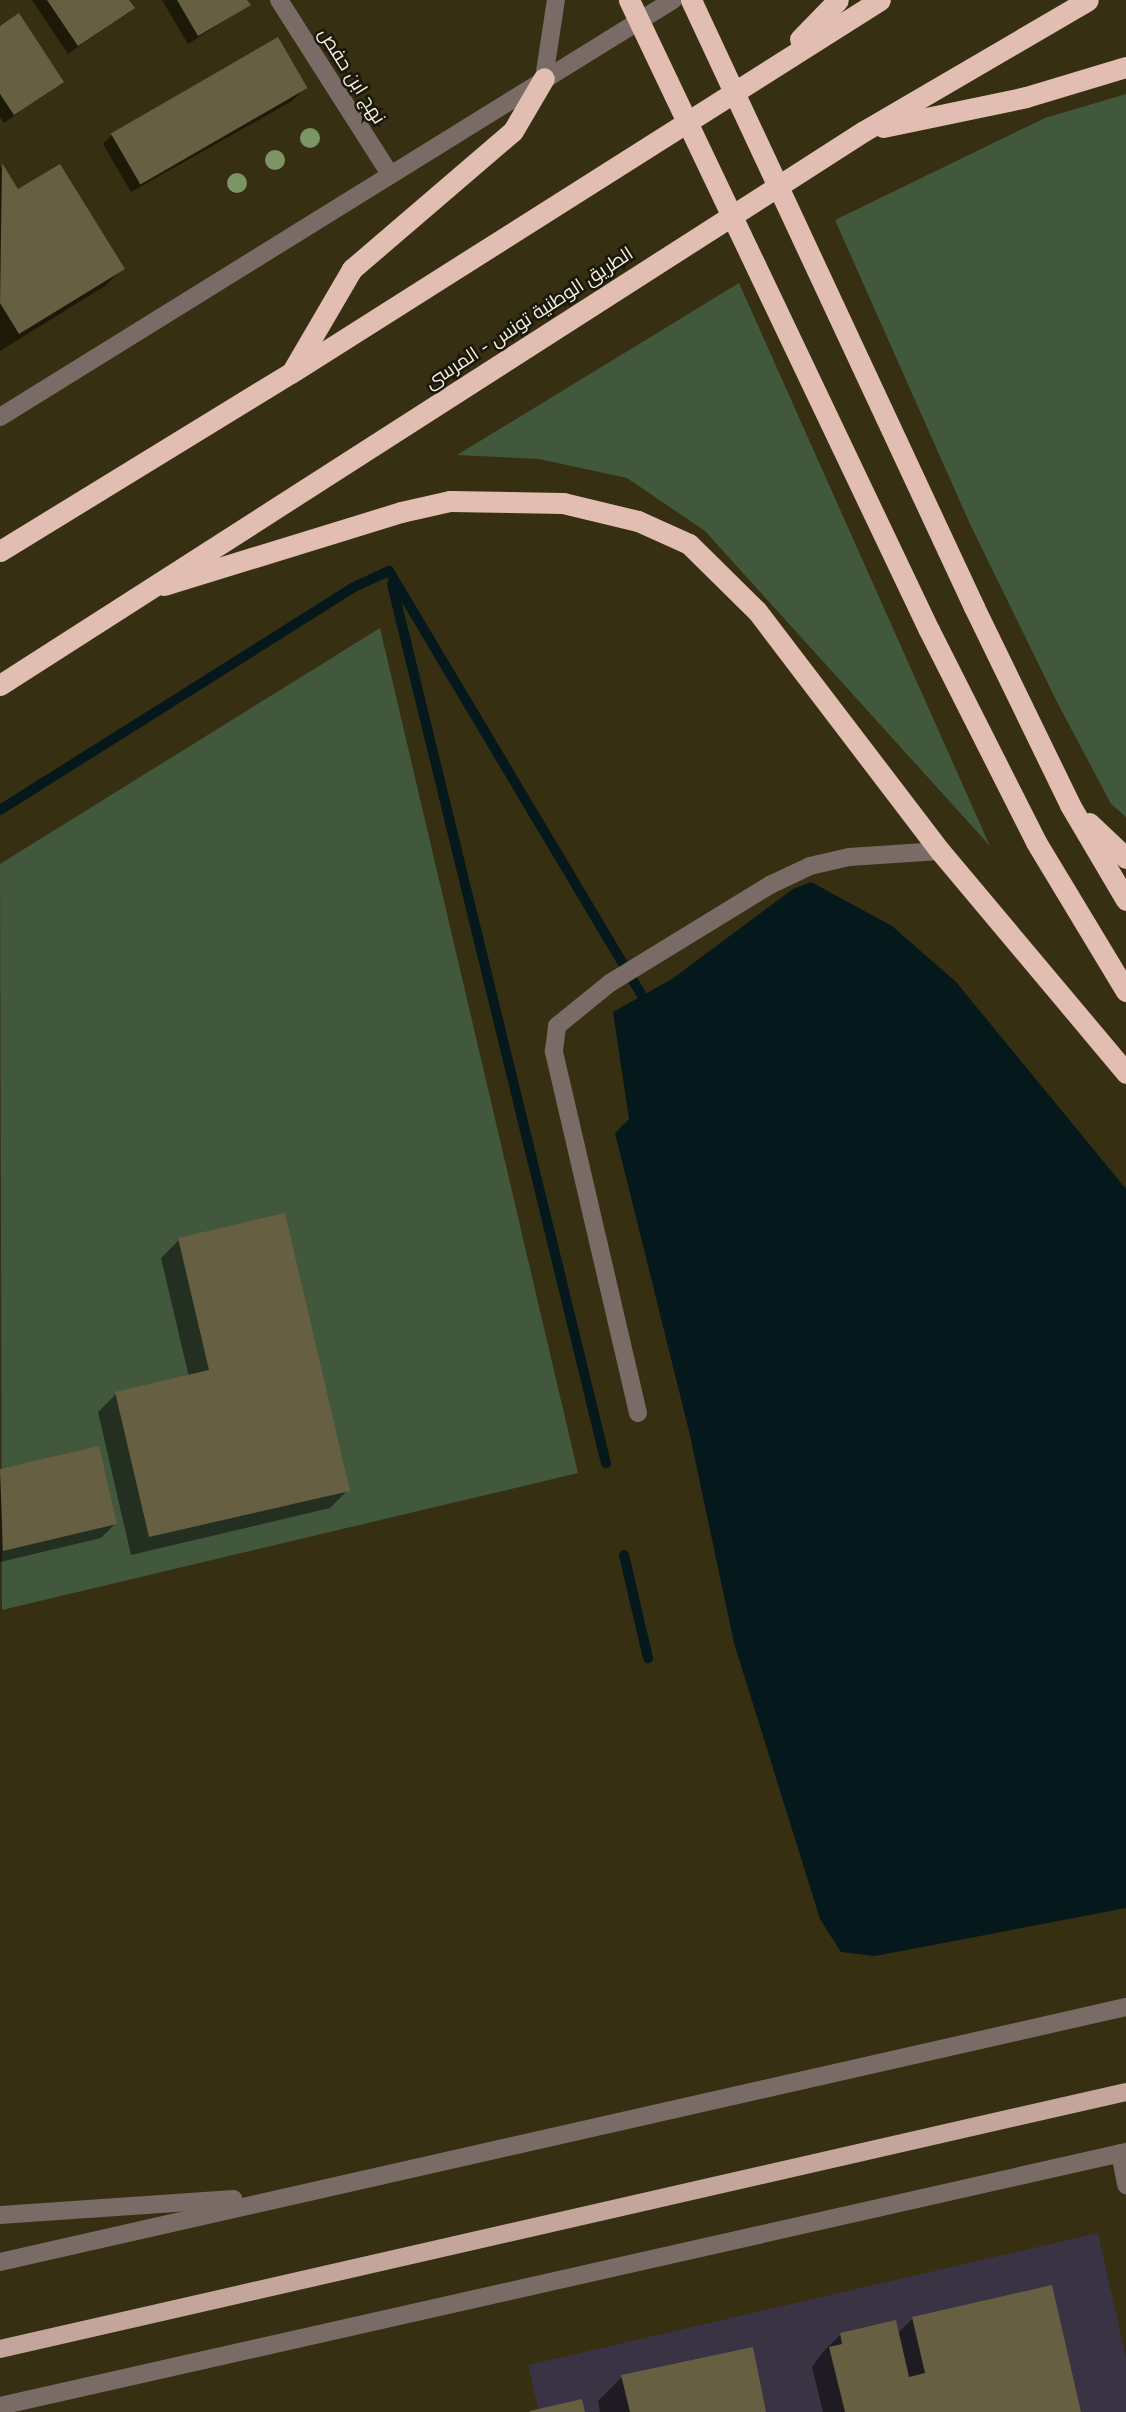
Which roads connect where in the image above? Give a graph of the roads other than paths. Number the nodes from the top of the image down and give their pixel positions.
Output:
1 (279, 0) edge
2 (556, 0) edge
3 (629, 0) edge
4 (673, 0) edge
5 (691, 0) edge
6 (838, 0) edge
7 (880, 0) edge
8 (1088, 0) edge
9 (778, 61) junction
10 (1126, 67) edge
11 (544, 78) junction
12 (864, 131) junction
13 (390, 174) junction
14 (291, 373) junction
15 (0, 417) edge
16 (0, 551) edge
17 (142, 591) junction
18 (0, 685) edge
19 (1070, 805) junction
20 (940, 851) junction
21 (1126, 858) edge
22 (1126, 900) edge
23 (1126, 991) edge
24 (1126, 1073) edge
25 (638, 1413) dead end
26 (1126, 2007) edge
27 (1126, 2092) edge
28 (1123, 2152) edge
29 (1126, 2185) edge
30 (285, 2196) junction
31 (0, 2215) edge
32 (0, 2262) edge
33 (0, 2349) edge
34 (0, 2406) edge

1 - 13 street, نهج ابن حفص
2 - 11 street
3 - 23 highway, bridge
4 - 11 street
5 - 19 highway, bridge
6 - 9 highway
7 - 9 highway
8 - 12 highway, الطريق الوطنية تونس - المرسى
9 - 14 highway
10 - 12 highway
11 - 13 street
11 - 14 highway
12 - 17 highway, الطريق الوطنية تونس - المرسى
13 - 15 street
14 - 16 highway
17 - 18 highway, الطريق الوطنية تونس - المرسى
17 - 20 highway
19 - 21 highway
19 - 22 highway
20 - 24 highway
20 - 25 street
26 - 30 street
27 - 33 main road
28 - 29 street
28 - 34 street
30 - 31 street
30 - 32 street

